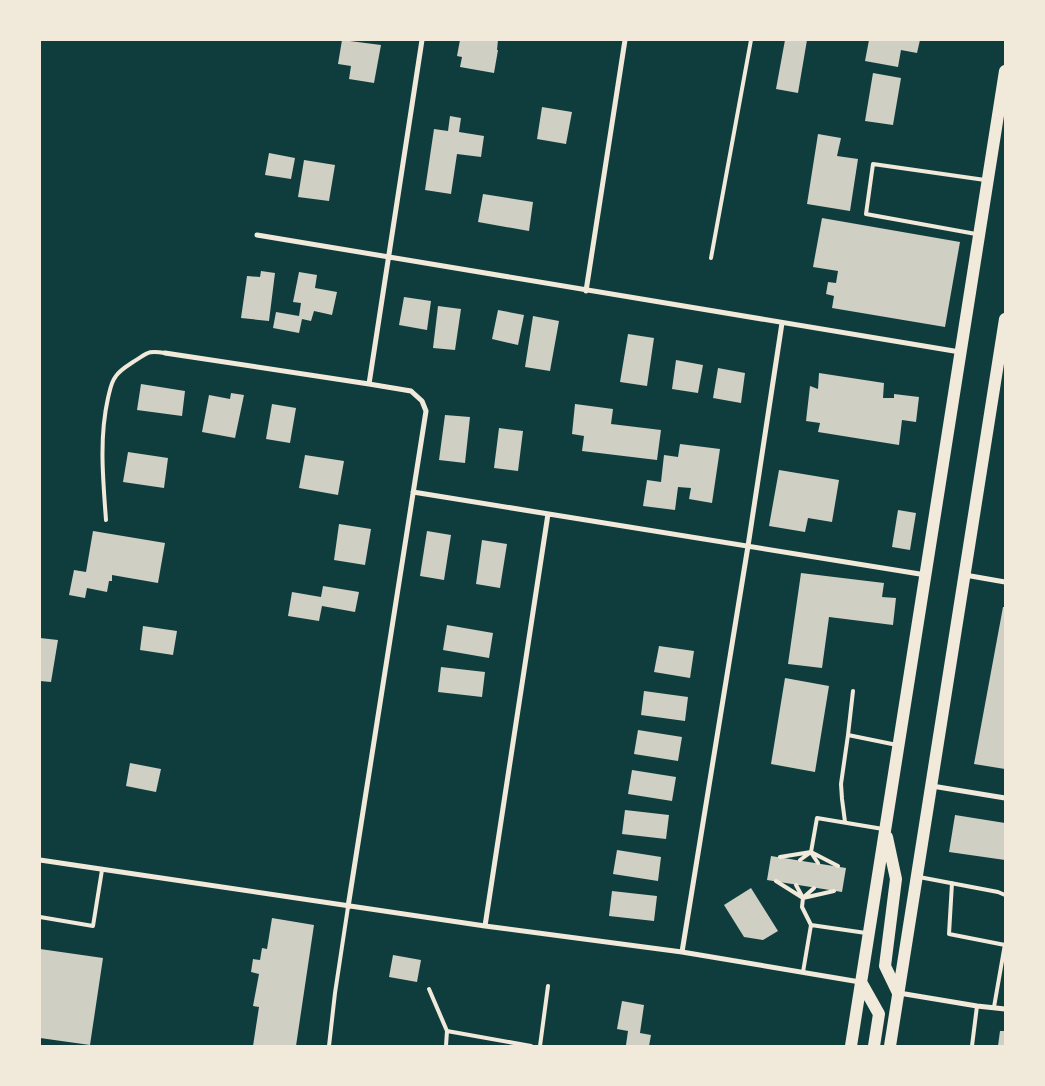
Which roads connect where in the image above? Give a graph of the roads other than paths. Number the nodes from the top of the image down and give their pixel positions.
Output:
1 (422, 40) edge
2 (625, 40) edge
3 (751, 40) edge
4 (1005, 71) edge
5 (987, 181) junction
6 (257, 235) dead end
7 (979, 235) junction
8 (388, 256) junction
9 (711, 258) dead end
10 (586, 290) junction
11 (1005, 319) edge
12 (782, 323) junction
13 (1003, 349) edge
14 (960, 352) junction
15 (165, 353) joint
16 (369, 384) junction
17 (413, 492) junction
18 (548, 514) junction
19 (106, 520) dead end
20 (748, 546) junction
21 (926, 575) junction
22 (964, 575) junction
23 (1005, 582) edge
24 (853, 691) dead end
25 (848, 734) junction
26 (899, 745) junction
27 (931, 786) junction
28 (1005, 798) edge
29 (845, 822) junction
30 (885, 829) junction
31 (811, 852) junction
32 (780, 857) dead end
33 (40, 860) edge
34 (800, 860) dead end
35 (818, 863) dead end
36 (838, 866) dead end
37 (102, 870) junction
38 (917, 876) junction
39 (776, 881) dead end
40 (952, 883) junction
41 (796, 885) dead end
42 (814, 888) dead end
43 (834, 891) dead end
44 (1005, 895) edge
45 (803, 898) junction
46 (348, 907) junction
47 (40, 918) edge
48 (812, 924) junction
49 (485, 926) junction
50 (868, 933) junction
51 (1005, 944) edge
52 (682, 952) junction
53 (803, 972) junction
54 (861, 982) junction
55 (548, 986) dead end
56 (429, 989) dead end
57 (898, 993) junction
58 (977, 1006) junction
59 (994, 1007) junction
60 (1005, 1009) edge
61 (447, 1031) junction
62 (329, 1046) edge
63 (446, 1046) edge
64 (531, 1046) edge
65 (540, 1046) edge
66 (851, 1046) edge
67 (874, 1046) edge
68 (890, 1046) edge
69 (972, 1046) edge

1 - 8 street
2 - 10 street
3 - 9 lane
4 - 5 main road
5 - 7 main road
5 - 7 lane
6 - 8 street
7 - 14 main road
8 - 10 street
8 - 16 street
10 - 12 street
11 - 13 main road
12 - 14 street
12 - 20 street
13 - 22 main road
14 - 21 main road
15 - 16 street
15 - 19 lane
16 - 17 street
17 - 18 street
17 - 46 street
18 - 20 street
18 - 49 street
20 - 21 street
20 - 52 street
21 - 26 main road
22 - 23 street
22 - 27 main road
24 - 25 lane
25 - 26 lane
25 - 29 lane
26 - 30 main road
27 - 28 street
27 - 38 main road
29 - 30 lane
29 - 31 lane
30 - 50 main road
30 - 57 main road
31 - 32 lane
31 - 34 lane
31 - 35 lane
31 - 36 lane
33 - 37 street
37 - 46 street
37 - 47 lane
38 - 40 lane
38 - 57 main road
39 - 45 lane
40 - 44 lane
40 - 51 lane
41 - 45 lane
42 - 45 lane
43 - 45 lane
45 - 48 lane
46 - 49 street
46 - 62 lane
48 - 50 lane
48 - 53 lane
49 - 52 street
50 - 54 main road
51 - 59 lane
52 - 53 street
53 - 54 street
54 - 66 main road
54 - 67 main road
55 - 65 lane
56 - 61 lane
57 - 58 street
57 - 68 main road
58 - 59 street
58 - 69 lane
59 - 60 street
61 - 63 lane
61 - 64 lane

